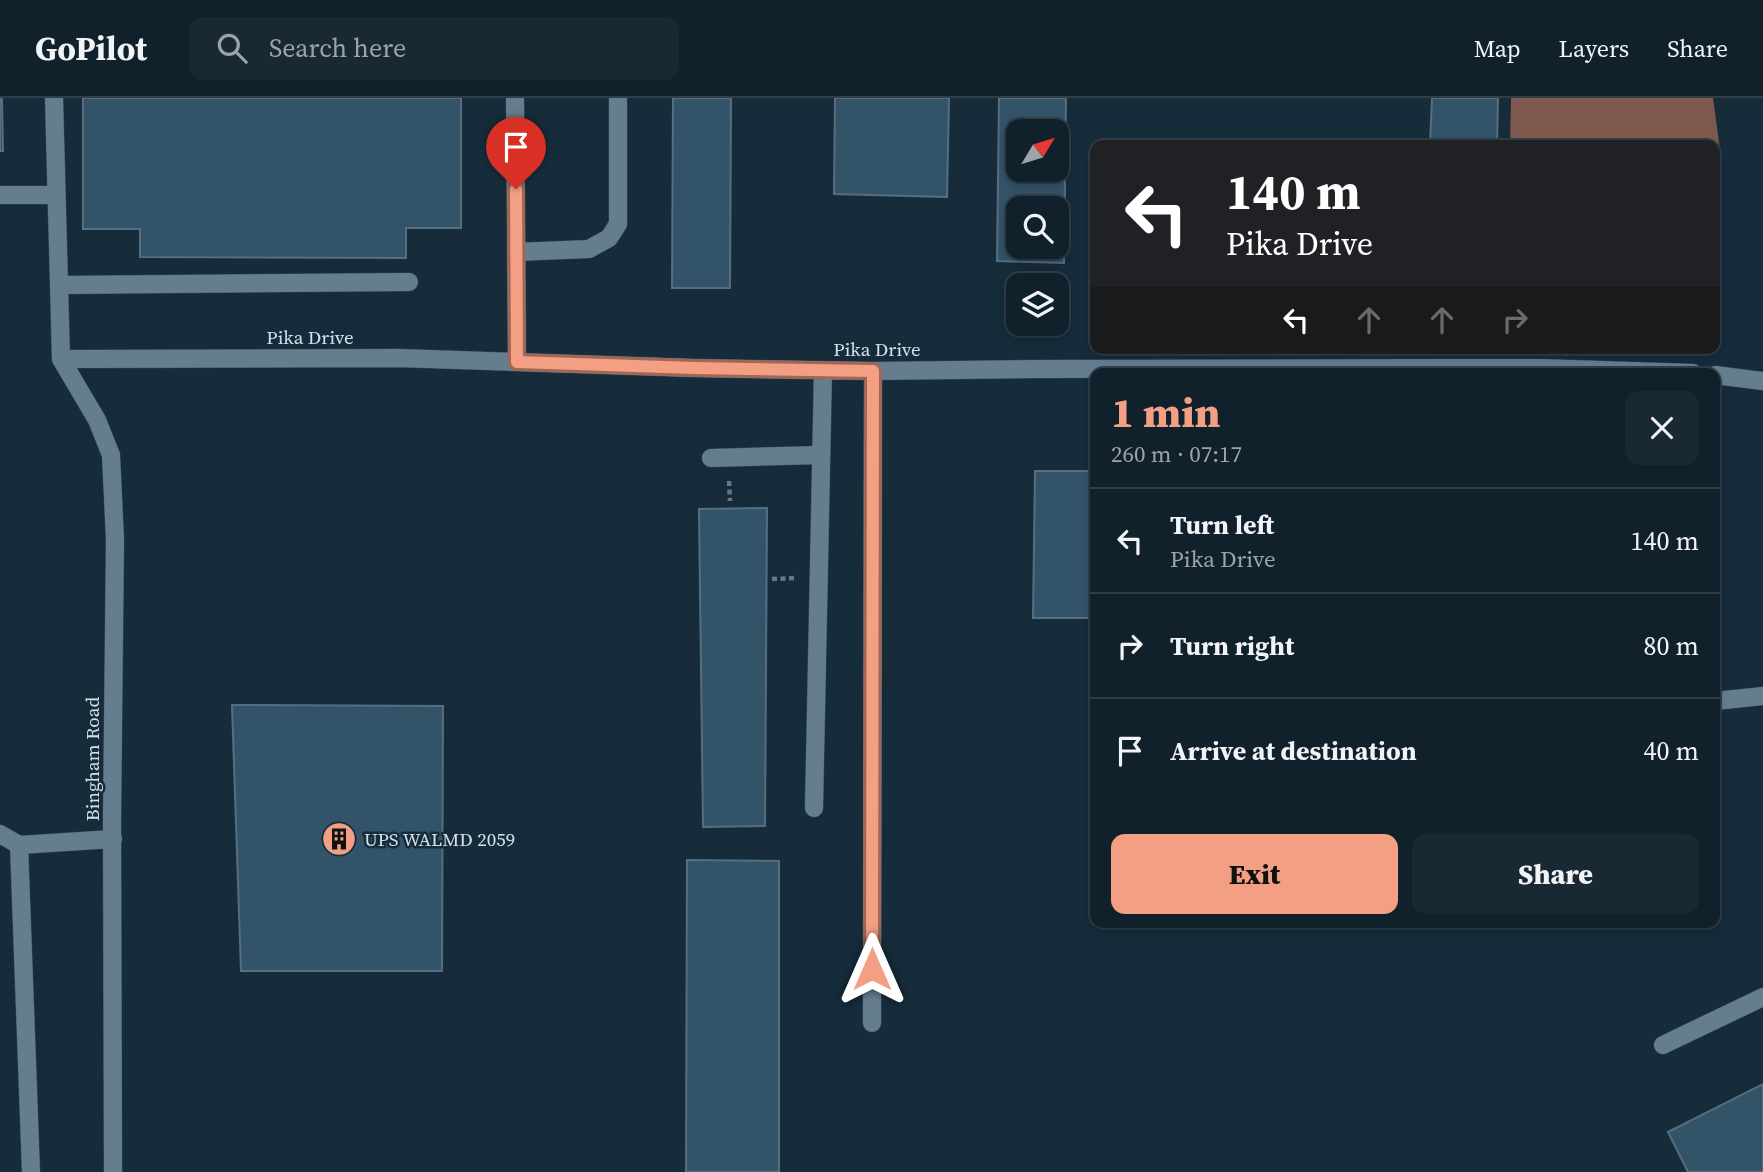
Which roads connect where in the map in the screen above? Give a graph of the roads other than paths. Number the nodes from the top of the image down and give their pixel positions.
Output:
1 (54, 98) edge
2 (515, 98) edge
3 (618, 98) edge
4 (0, 195) edge
5 (56, 195) junction
6 (516, 252) junction
7 (409, 282) dead end
8 (58, 285) junction
9 (61, 359) junction
10 (517, 362) junction
11 (823, 370) junction
12 (873, 371) junction
13 (1090, 371) edge
14 (1720, 376) edge
15 (1763, 381) edge
16 (821, 455) junction
17 (711, 458) dead end
18 (1763, 696) edge
19 (1720, 700) edge
20 (814, 808) dead end
21 (0, 834) edge
22 (113, 839) junction
23 (19, 845) junction
24 (1763, 997) edge
25 (872, 1023) dead end
26 (1663, 1045) dead end
27 (31, 1172) edge
28 (113, 1172) edge

1 - 5 street
2 - 6 street
3 - 6 street
4 - 5 street
5 - 8 street
6 - 10 street
7 - 8 street
8 - 9 street
9 - 10 street, Pika Drive
9 - 22 street, Bingham Road
10 - 11 street, Pika Drive
11 - 12 street, Pika Drive
11 - 16 street
12 - 13 street, Pika Drive
12 - 25 street
14 - 15 street
16 - 17 street
16 - 20 street
18 - 19 street
21 - 23 street
22 - 23 street
22 - 28 street, Bingham Road
23 - 27 street
24 - 26 street

